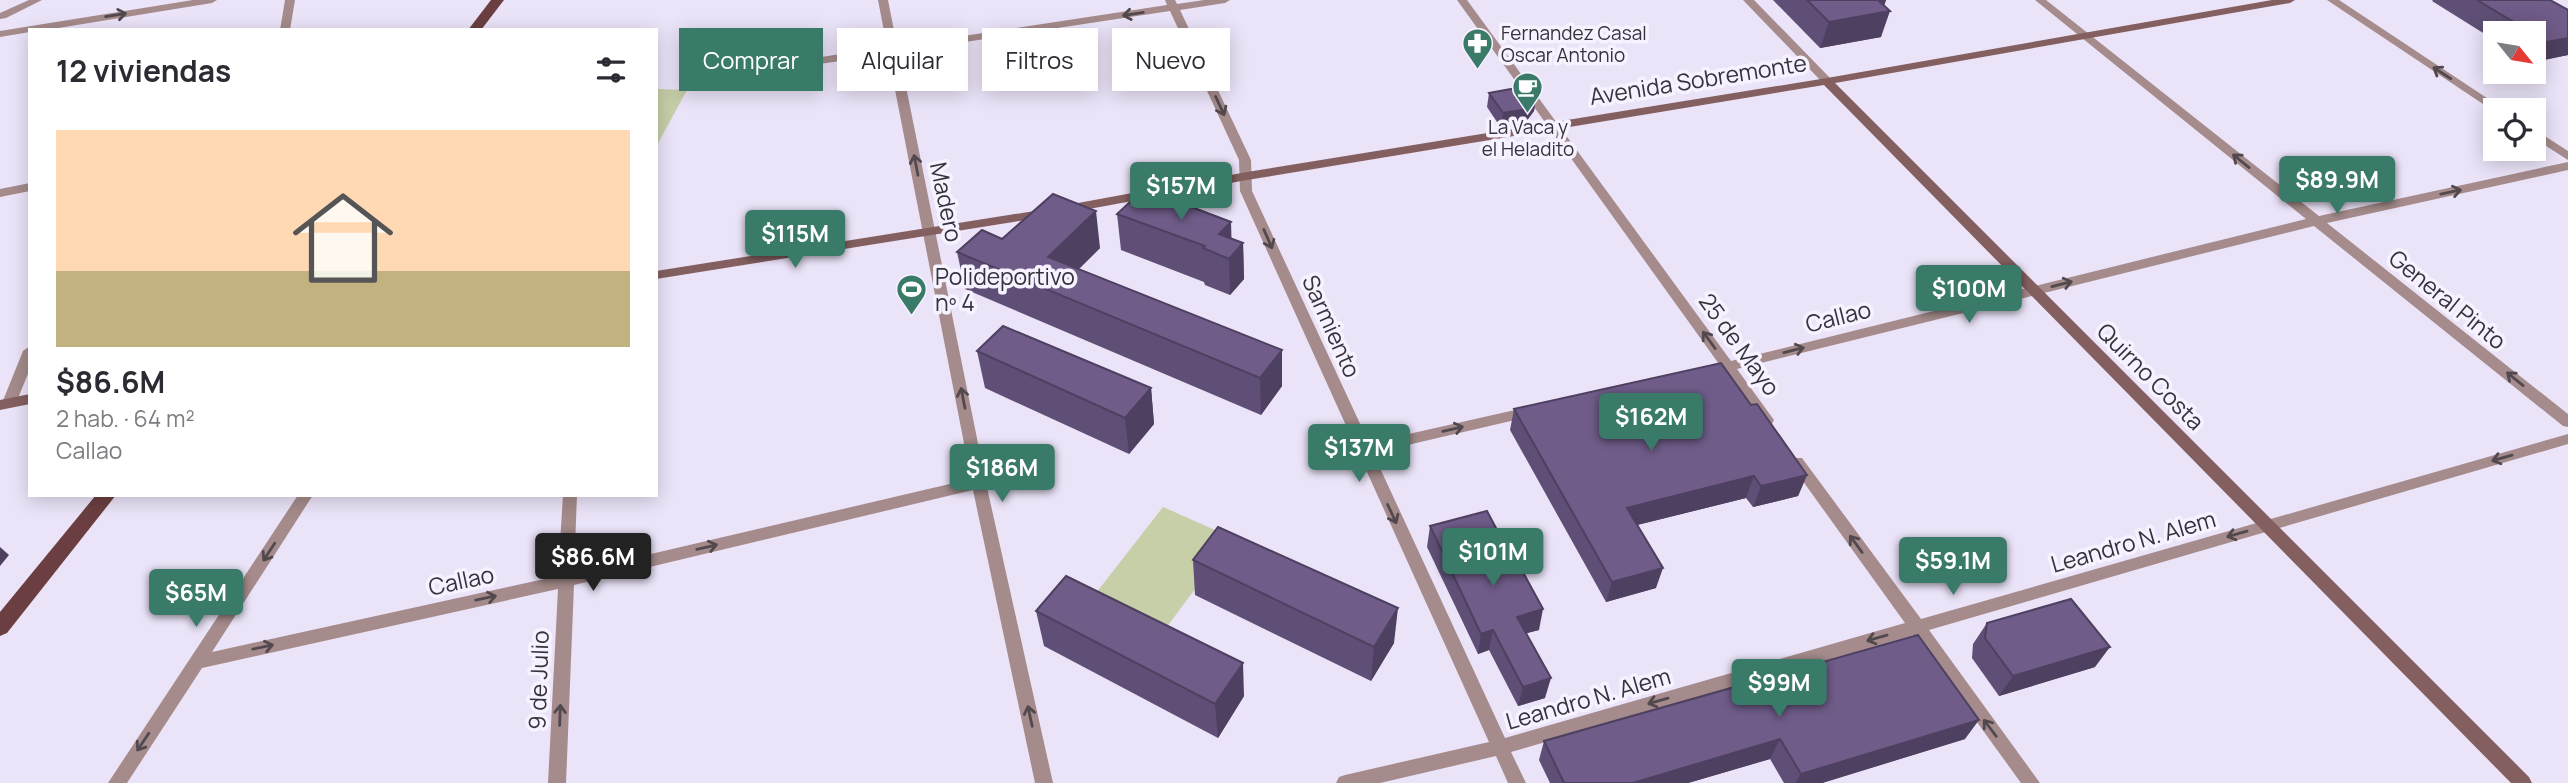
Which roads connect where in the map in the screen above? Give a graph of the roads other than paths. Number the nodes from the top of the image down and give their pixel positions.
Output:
1 (14, 0) edge
2 (37, 0) edge
3 (212, 0) edge
4 (290, 0) edge
5 (498, 0) edge
6 (883, 0) edge
7 (1225, 0) edge
8 (1462, 0) edge
9 (1748, 0) edge
10 (2040, 0) edge
11 (2290, 0) edge
12 (2332, 0) edge
13 (1172, 4) edge
14 (1, 17) edge
15 (37, 28) edge
16 (285, 28) edge
17 (476, 28) edge
18 (888, 28) edge
19 (28, 30) edge
20 (0, 34) edge
21 (2085, 36) junction
22 (968, 38) edge
23 (1827, 81) junction
24 (901, 91) edge
25 (2483, 99) edge
26 (1555, 125) junction
27 (2546, 141) edge
28 (2568, 156) edge
29 (2568, 166) edge
30 (1247, 176) junction
31 (28, 187) edge
32 (0, 193) edge
33 (2316, 221) junction
34 (929, 232) junction
35 (658, 275) edge
36 (2035, 291) junction
37 (28, 355) edge
38 (1728, 366) junction
39 (1701, 373) edge
40 (28, 399) edge
41 (4, 404) edge
42 (1539, 410) edge
43 (2568, 422) edge
44 (2568, 439) edge
45 (1363, 450) junction
46 (979, 483) junction
47 (105, 497) edge
48 (305, 497) edge
49 (570, 497) edge
50 (2267, 526) junction
51 (565, 581) junction
52 (0, 627) edge
53 (1915, 627) junction
54 (197, 662) junction
55 (1500, 747) junction
56 (117, 783) edge
57 (557, 783) edge
58 (1044, 783) edge
59 (1345, 783) edge
60 (1517, 783) edge
61 (2031, 783) edge
62 (2523, 783) edge

1 - 14 street
2 - 14 street
15 -> 3 street
4 - 16 street
5 - 17 main road
6 - 18 street, Madero
7 - 13 street
8 - 26 street, 25 de Mayo
9 - 23 street, Quirno Costa
10 - 21 street, General Pinto
11 - 21 main road, Avenida Sobremonte
25 -> 12 street
13 -> 22 street
13 -> 30 street, Sarmiento
20 -> 19 street
21 - 23 main road, Avenida Sobremonte
33 -> 21 street, General Pinto
23 - 26 main road, Avenida Sobremonte
23 - 36 main road, Quirno Costa
34 -> 24 street, Madero
26 - 30 main road, Avenida Sobremonte
38 -> 26 street, 25 de Mayo
27 - 28 street
33 -> 29 street, Callao
30 - 34 main road, Avenida Sobremonte
30 -> 45 street, Sarmiento
31 - 32 street
36 -> 33 street, Callao
43 -> 33 street, General Pinto
34 - 35 main road, Avenida Sobremonte
46 -> 34 street, Madero
38 -> 36 street, Callao
36 - 50 main road, Quirno Costa
37 - 41 street
38 - 39 street, Callao
53 -> 38 street, 25 de Mayo
40 - 41 main road
45 -> 42 street
44 -> 50 street, Leandro N. Alem
45 -> 55 street, Sarmiento
51 -> 46 street, Callao
58 -> 46 street, Madero
47 - 52 main road
48 -> 54 street
49 - 51 street, 9 de Julio
50 -> 53 street, Leandro N. Alem
50 - 62 main road, Quirno Costa
54 -> 51 street, Callao
57 -> 51 street, 9 de Julio
53 -> 55 street, Leandro N. Alem
61 -> 53 street, 25 de Mayo
54 -> 56 street
55 - 59 street, Leandro N. Alem
55 - 60 street, Sarmiento

